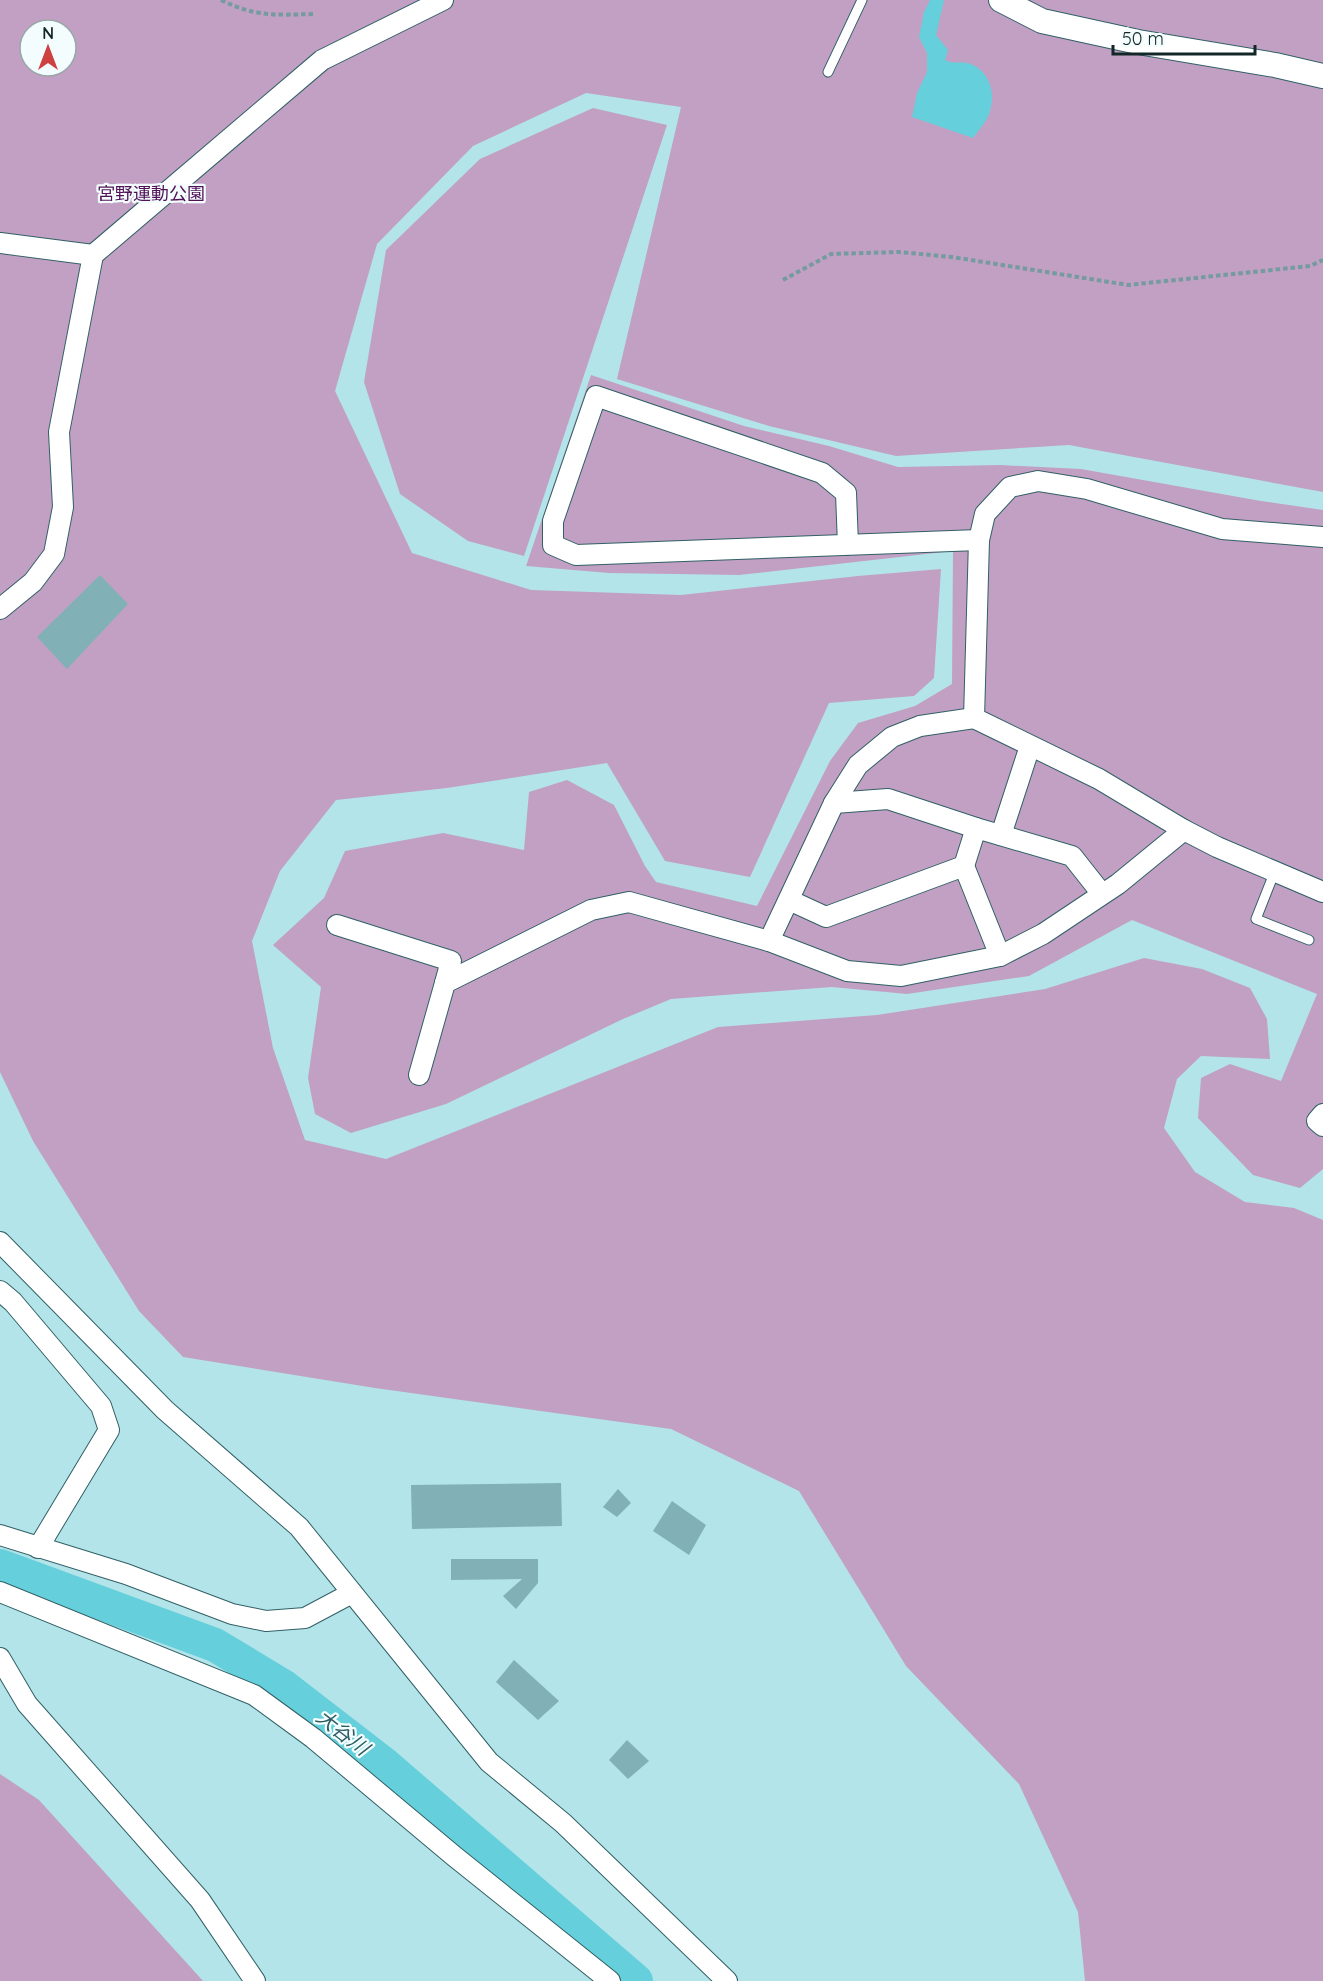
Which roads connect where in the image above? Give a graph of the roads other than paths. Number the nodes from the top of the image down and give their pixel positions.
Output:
1 (443, 0) edge
2 (862, 0) edge
3 (1001, 0) edge
4 (828, 72) dead end
5 (1323, 76) edge
6 (0, 243) edge
7 (93, 255) junction
8 (1323, 537) edge
9 (980, 540) junction
10 (848, 545) junction
11 (0, 609) edge
12 (974, 718) junction
13 (1030, 746) junction
14 (834, 803) junction
15 (976, 828) junction
16 (1184, 830) junction
17 (1001, 835) junction
18 (964, 866) junction
19 (1275, 871) junction
20 (1323, 892) edge
21 (1102, 894) junction
22 (789, 900) junction
23 (337, 925) dead end
24 (1309, 940) dead end
25 (770, 941) junction
26 (1000, 956) junction
27 (445, 983) junction
28 (419, 1075) dead end
29 (1323, 1114) edge
30 (1323, 1126) edge
31 (0, 1242) edge
32 (0, 1291) edge
33 (0, 1535) edge
34 (38, 1548) junction
35 (0, 1592) edge
36 (352, 1593) junction
37 (0, 1658) edge
38 (255, 1981) edge
39 (610, 1981) edge
40 (727, 1981) edge

1 - 7 street
2 - 4 lane
3 - 5 street
6 - 7 street
7 - 11 street
8 - 9 street
9 - 10 street
9 - 12 street
10 - 10 street
12 - 13 street
12 - 14 street
13 - 16 street
13 - 17 street
14 - 15 street
14 - 22 street
15 - 17 street
15 - 18 street
16 - 19 street
16 - 21 street
17 - 21 street
18 - 22 street
18 - 26 street
19 - 20 street
19 - 24 lane
21 - 26 street
22 - 25 street
23 - 27 street
25 - 26 street
25 - 27 street
27 - 28 street
29 - 30 street
31 - 36 street
32 - 34 street
33 - 34 street
34 - 36 street
35 - 39 street
36 - 40 street
37 - 38 street

